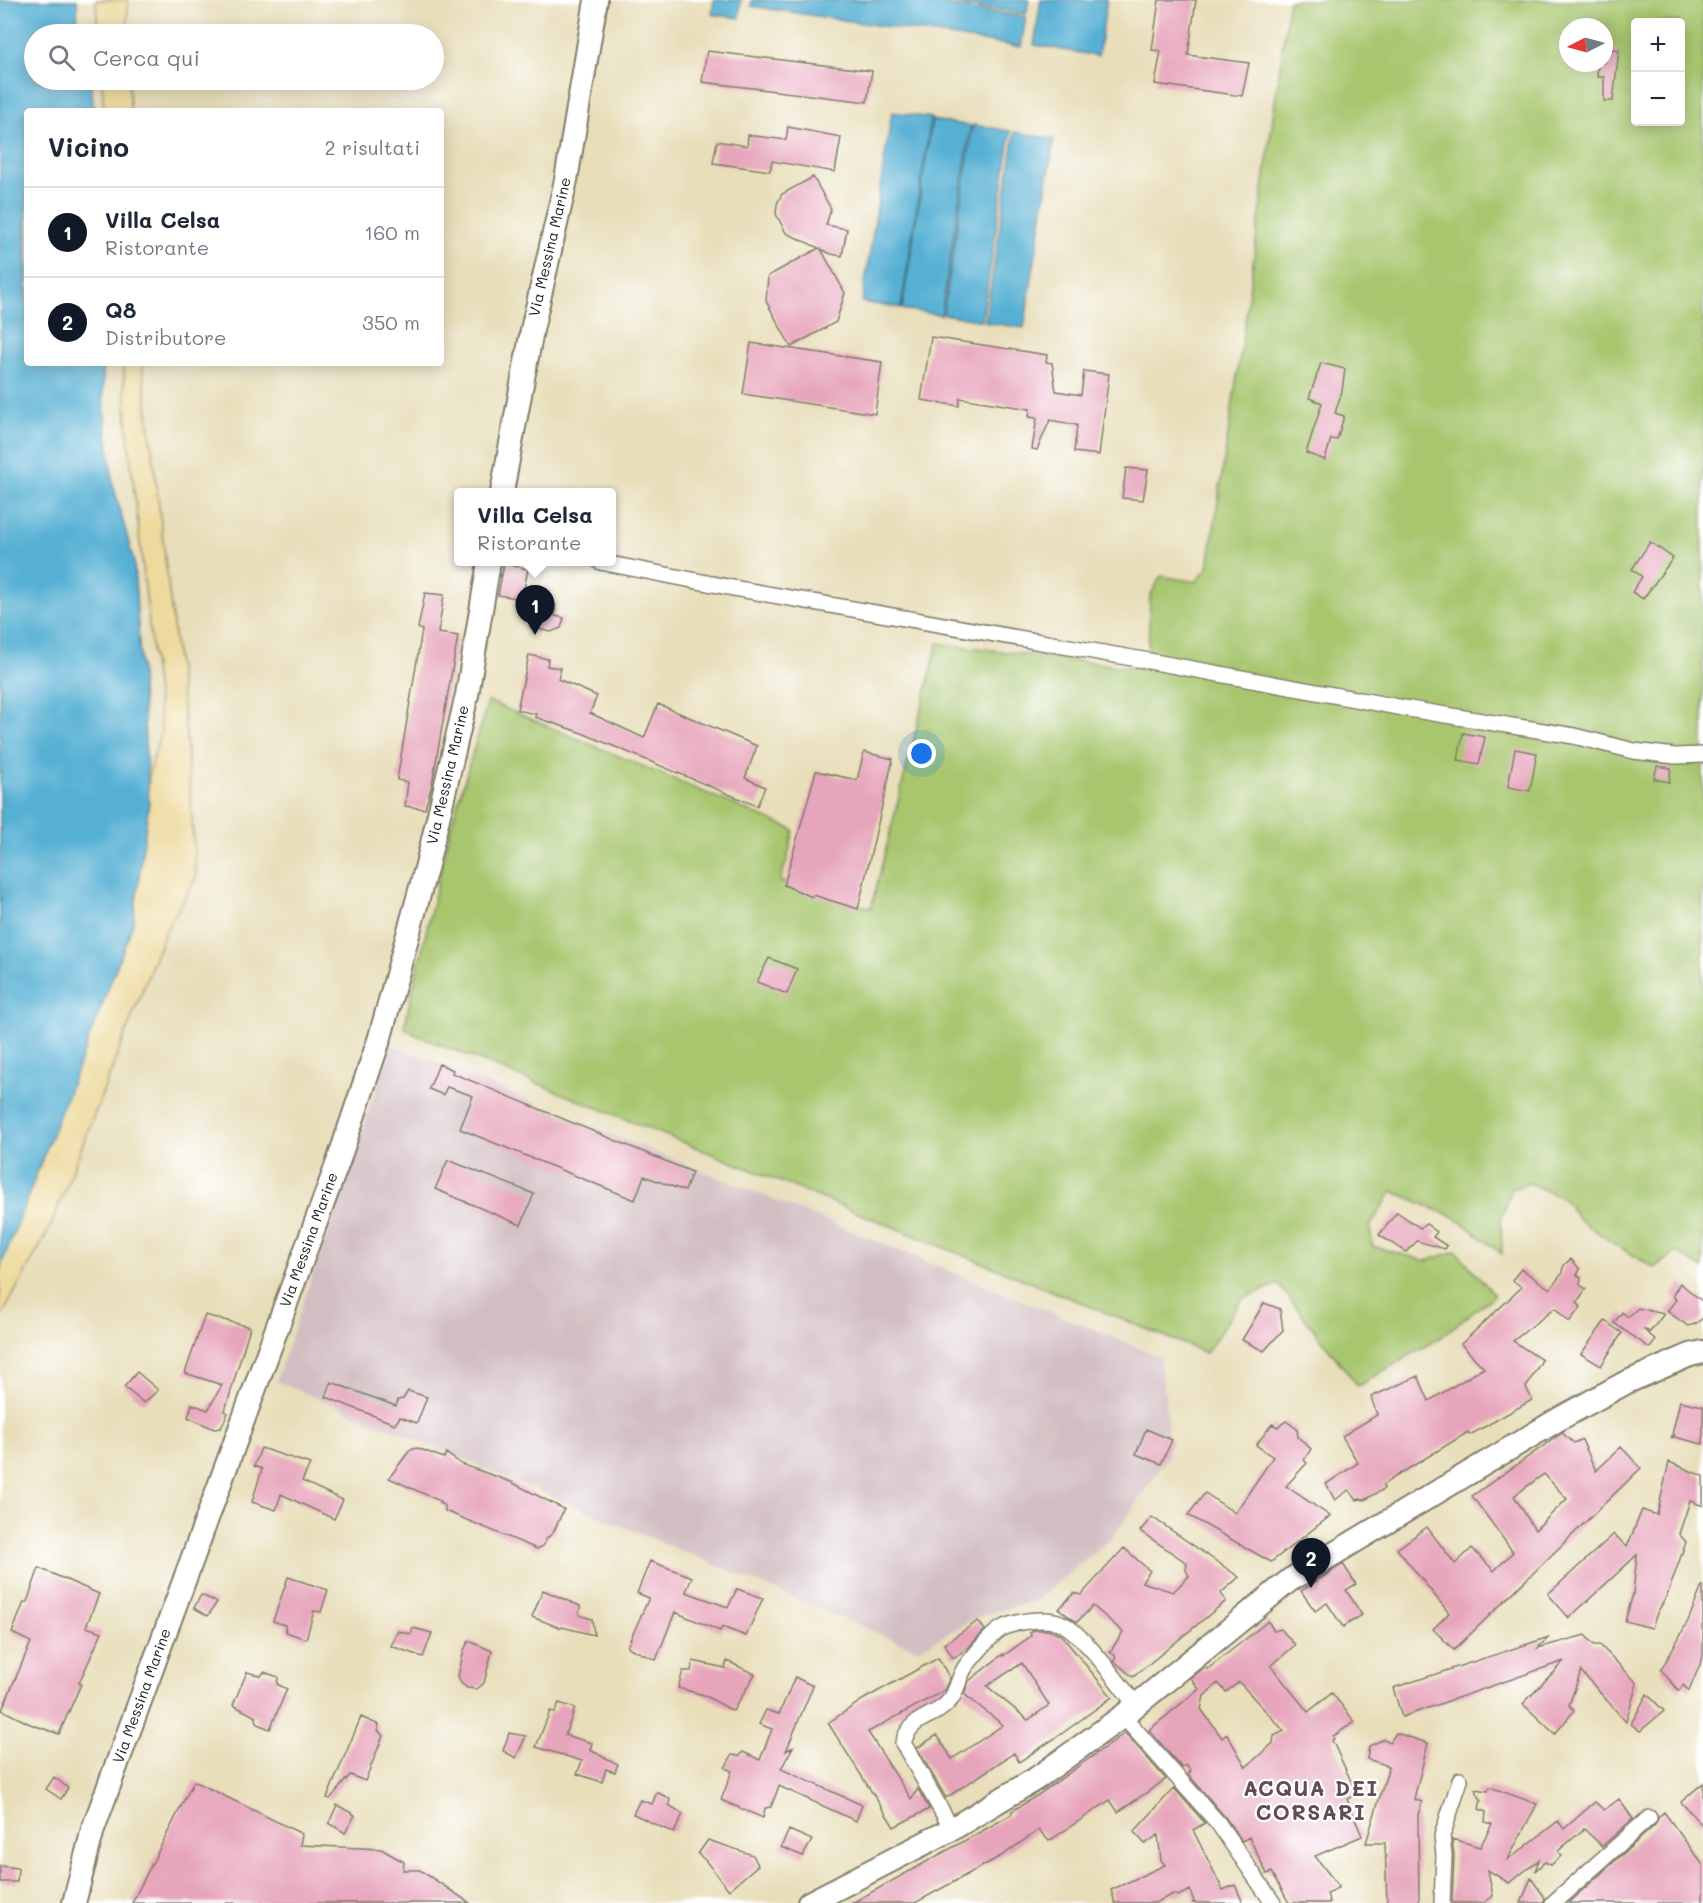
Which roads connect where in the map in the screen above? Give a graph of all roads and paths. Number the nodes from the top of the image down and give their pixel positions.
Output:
1 (596, 0) edge
2 (503, 488) edge
3 (616, 564) edge
4 (488, 566) edge
5 (1703, 755) edge
6 (1703, 1352) edge
7 (1130, 1711) junction
8 (1460, 1780) dead end
9 (1648, 1818) dead end
10 (952, 1829) junction
11 (74, 1903) edge
12 (809, 1903) edge
13 (1273, 1903) edge
14 (1442, 1903) edge
15 (1553, 1903) edge

1 - 2 main road, Via Messina Marine
3 - 5 street
4 - 11 main road, Via Messina Marine
6 - 7 main road
7 - 10 main road
7 - 10 street
7 - 13 street
8 - 14 street
9 - 15 street
10 - 12 main road

